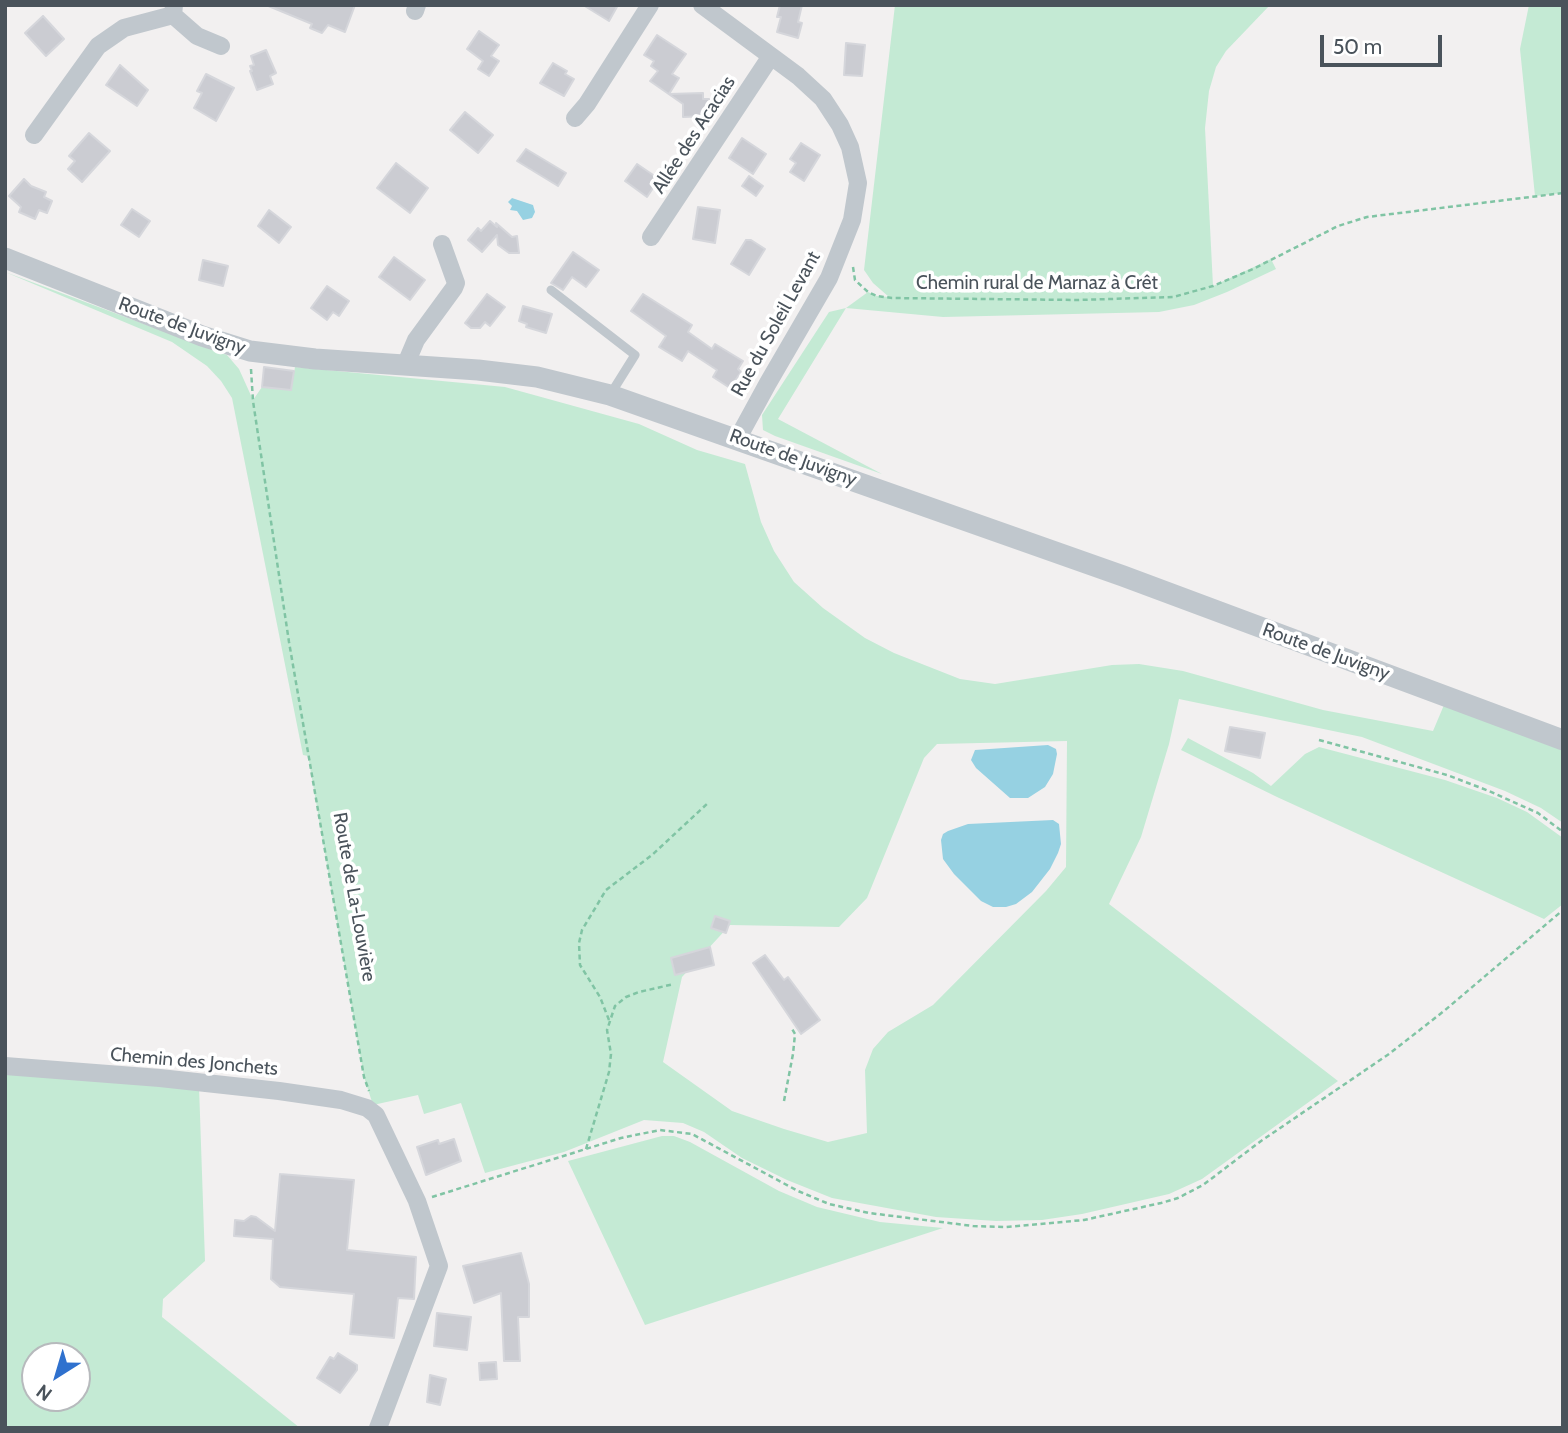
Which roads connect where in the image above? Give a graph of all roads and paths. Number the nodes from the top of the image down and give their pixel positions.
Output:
1 (650, 5) edge
2 (702, 5) edge
3 (173, 10) edge
4 (221, 46) dead end
5 (771, 56) junction
6 (575, 118) dead end
7 (34, 135) dead end
8 (1563, 193) edge
9 (651, 237) dead end
10 (442, 244) dead end
11 (5, 258) edge
12 (853, 261) dead end
13 (551, 290) dead end
14 (250, 351) junction
15 (405, 366) junction
16 (611, 395) junction
17 (738, 438) junction
18 (1319, 740) dead end
19 (1563, 740) edge
20 (708, 803) dead end
21 (1563, 832) edge
22 (1563, 910) edge
23 (674, 984) dead end
24 (609, 1020) junction
25 (791, 1027) dead end
26 (5, 1066) edge
27 (784, 1101) dead end
28 (376, 1115) junction
29 (586, 1149) junction
30 (417, 1202) junction
31 (378, 1428) edge

1 - 6 street
2 - 5 street, Rue du Soleil Levant
3 - 4 street
3 - 7 street
5 - 9 street, Allée des Acacias
5 - 17 street, Rue du Soleil Levant
8 - 12 path, Chemin rural de Marnaz à Crêt
10 - 15 street
11 - 14 street, Route de Juvigny
13 - 16 lane
14 - 15 street, Route de Juvigny
14 - 28 path, Route de La-Louvière
15 - 16 street, Route de Juvigny
16 - 17 street, Route de Juvigny
17 - 19 street, Route de Juvigny
18 - 21 path
20 - 24 path
22 - 29 path
23 - 24 path
24 - 29 path
25 - 27 path
26 - 28 street, Chemin des Jonchets
28 - 30 street
29 - 30 path
30 - 31 street

